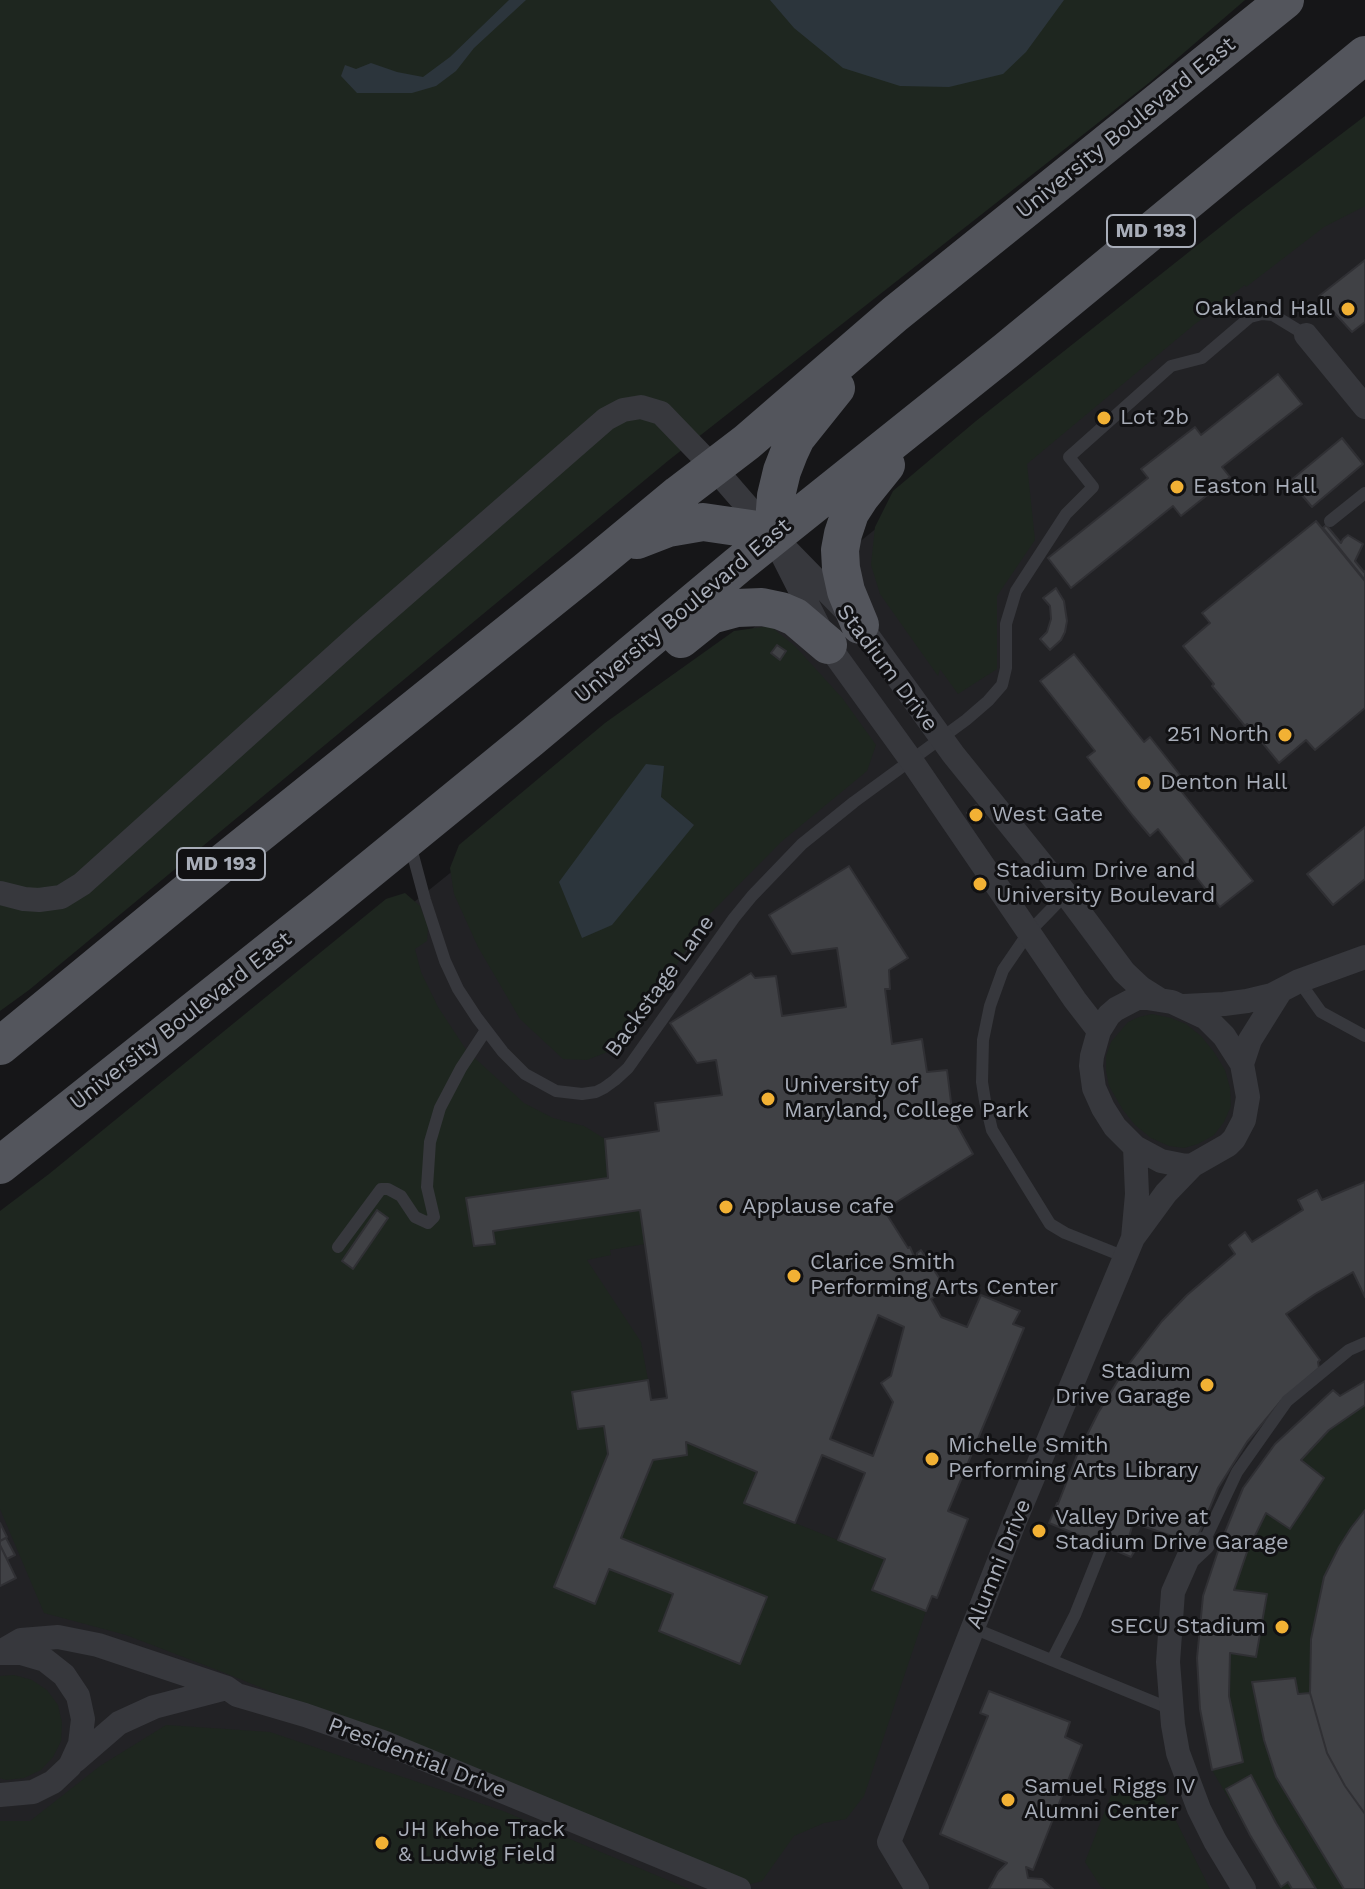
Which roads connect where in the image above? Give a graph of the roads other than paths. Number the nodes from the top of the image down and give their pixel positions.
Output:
1 (1285, 0) edge
2 (1365, 55) edge
3 (895, 314) junction
4 (1306, 335) joint
5 (937, 406) junction
6 (1365, 407) edge
7 (714, 468) junction
8 (1365, 493) edge
9 (1330, 521) dead end
10 (773, 536) junction
11 (586, 571) junction
12 (860, 625) junction
13 (828, 645) junction
14 (941, 738) junction
15 (530, 739) junction
16 (911, 760) junction
17 (409, 837) junction
18 (0, 893) edge
19 (1066, 894) junction
20 (1029, 932) junction
21 (1365, 957) edge
22 (1290, 987) junction
23 (1171, 1002) junction
24 (486, 1030) junction
25 (1099, 1031) junction
26 (1365, 1036) edge
27 (0, 1046) edge
28 (1242, 1064) junction
29 (1135, 1147) junction
30 (0, 1165) edge
31 (1193, 1165) junction
32 (338, 1247) dead end
33 (1129, 1247) junction
34 (1365, 1343) edge
35 (1203, 1544) joint
36 (1103, 1545) dead end
37 (973, 1628) junction
38 (0, 1652) edge
39 (1052, 1660) junction
40 (227, 1688) junction
41 (1171, 1709) junction
42 (70, 1766) junction
43 (3, 1794) edge
44 (739, 1889) edge
45 (917, 1889) edge
46 (1244, 1889) edge

1 - 3 main road, University Boulevard East / MD 193
2 - 5 main road, University Boulevard East / MD 193
3 - 7 main road, University Boulevard East / MD 193
3 - 10 main road
4 - 6 street
4 - 14 lane, Backstage Lane
5 - 10 main road, University Boulevard East / MD 193
5 - 12 main road
7 - 10 street
7 - 11 main road, University Boulevard East / MD 193
7 - 18 street
8 - 9 lane
10 - 11 main road
10 - 12 street, Stadium Drive
10 - 13 street, Stadium Drive
10 - 15 main road, University Boulevard East / MD 193
11 - 27 main road, University Boulevard East / MD 193
12 - 14 street, Stadium Drive
13 - 15 main road
13 - 16 street, Stadium Drive
14 - 16 lane, Backstage Lane
14 - 19 street, Stadium Drive
15 - 17 main road, University Boulevard East / MD 193
16 - 20 street, Stadium Drive
16 - 24 lane, Backstage Lane
17 - 24 lane, Backstage Lane
17 - 30 main road, University Boulevard East / MD 193
19 - 20 lane
19 - 23 street, Stadium Drive
20 - 25 street, Stadium Drive
20 - 33 lane
21 - 22 street
22 - 23 street
22 - 26 lane
22 - 28 street
23 - 25 street
23 - 28 street
24 - 32 lane
25 - 29 street
28 - 31 street
29 - 31 street
29 - 33 street
31 - 33 street
33 - 37 street, Alumni Drive
34 - 35 lane
35 - 41 street
36 - 39 lane
37 - 39 lane
37 - 45 street, Alumni Drive
38 - 40 street, Presidential Drive
38 - 42 street
39 - 41 lane
40 - 42 street
40 - 44 street, Presidential Drive
41 - 46 street
42 - 43 street

